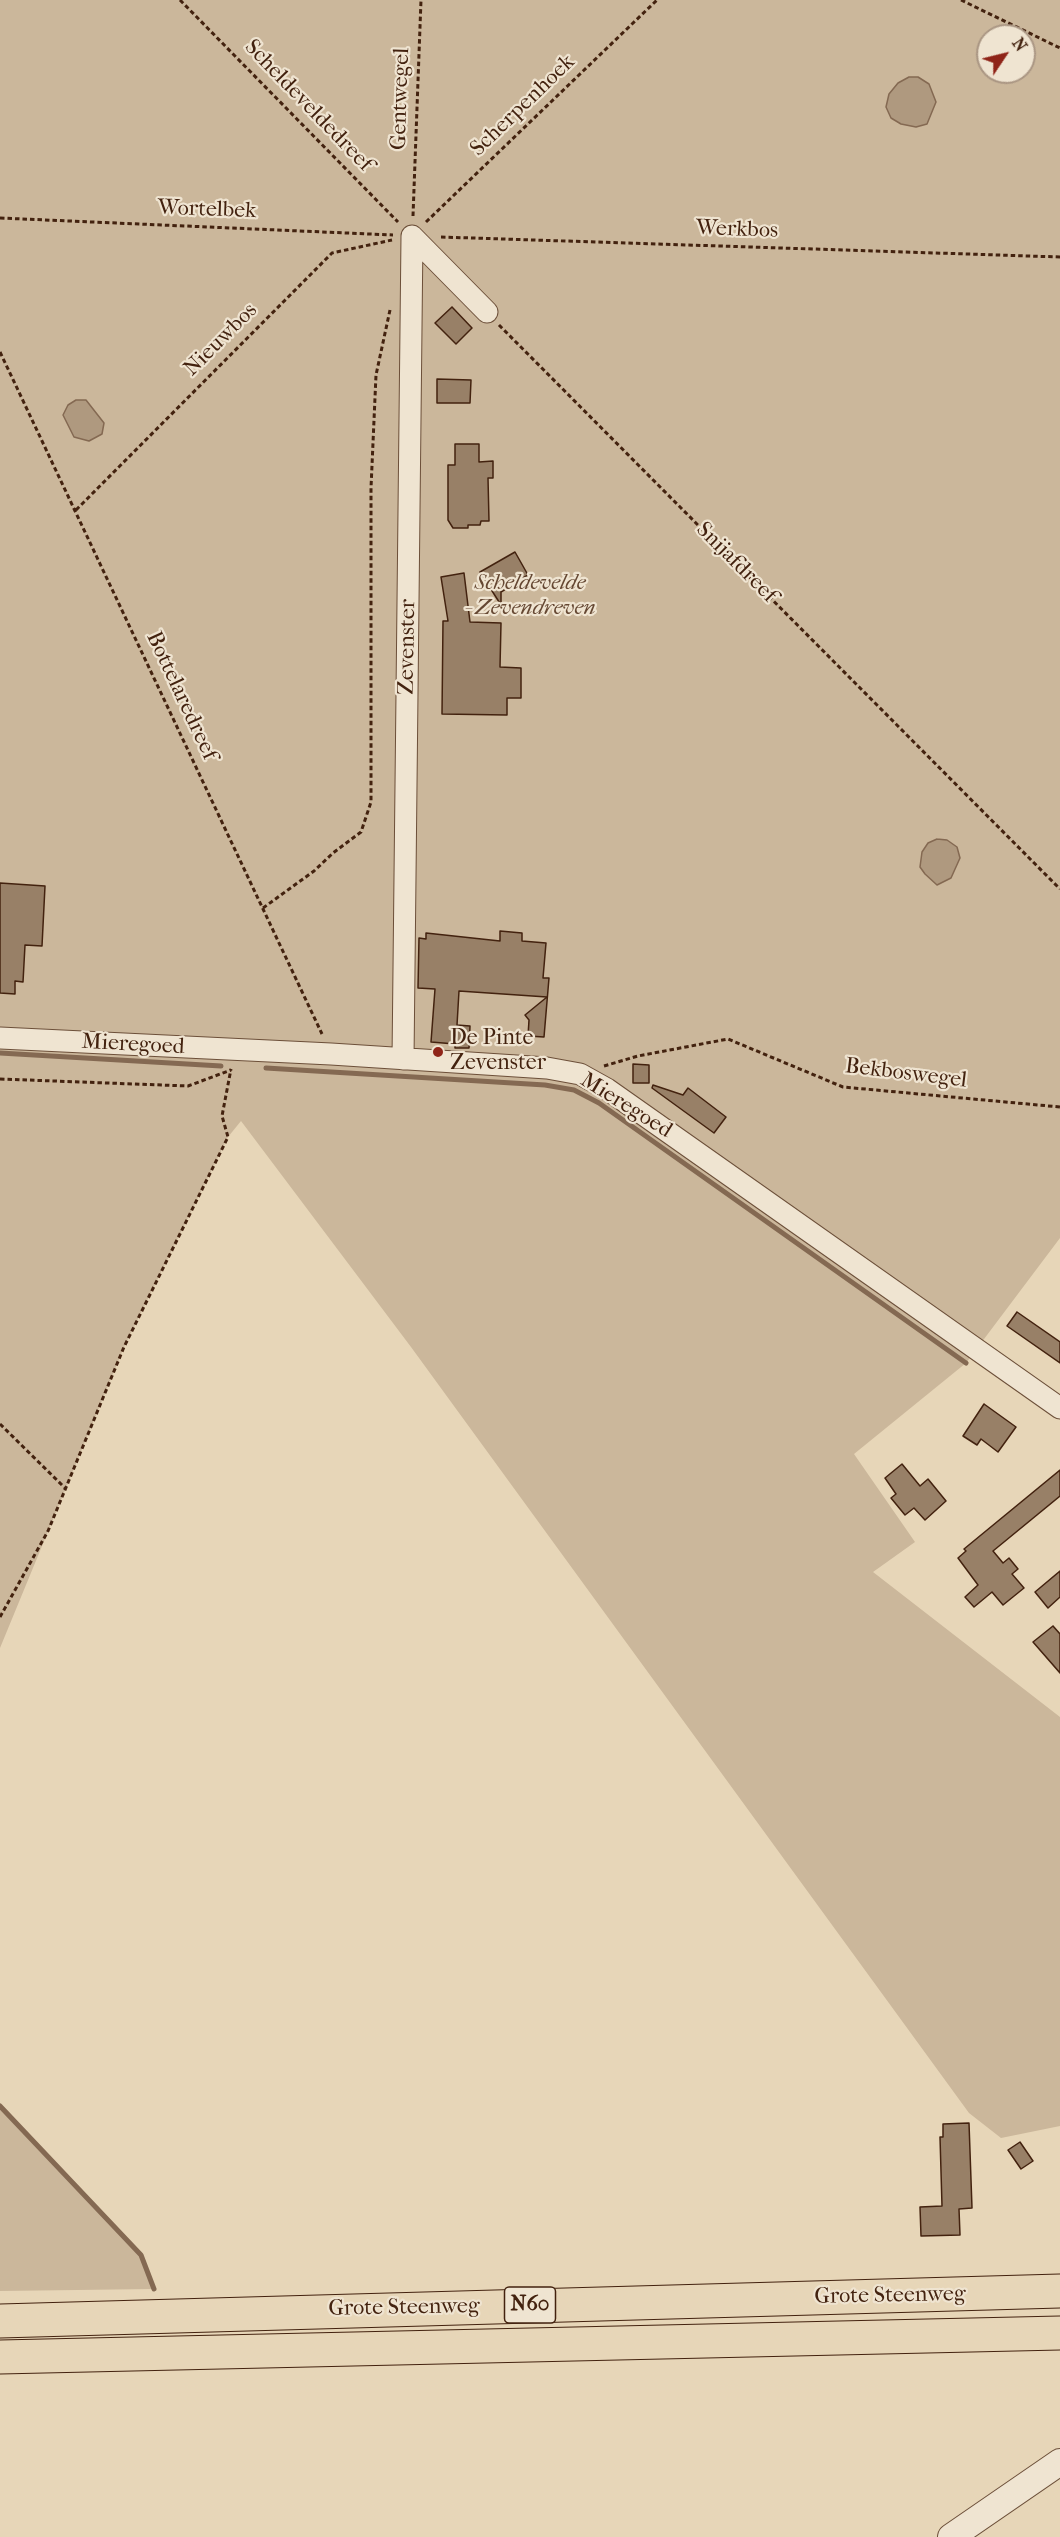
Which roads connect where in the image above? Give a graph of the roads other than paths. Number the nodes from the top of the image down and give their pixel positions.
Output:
1 (487, 312) road end
2 (0, 1038) edge
3 (403, 1059) junction
4 (1060, 1408) edge
5 (1060, 2291) edge
6 (0, 2321) edge
7 (1060, 2333) edge
8 (0, 2357) edge
9 (1060, 2462) edge
10 (951, 2537) edge

1 - 3 street, Zevenster
2 - 3 street, Mieregoed
3 - 4 street, Mieregoed
5 - 6 highway, Grote Steenweg / N60
7 - 8 highway, Grote Steenweg / N60
9 - 10 street

